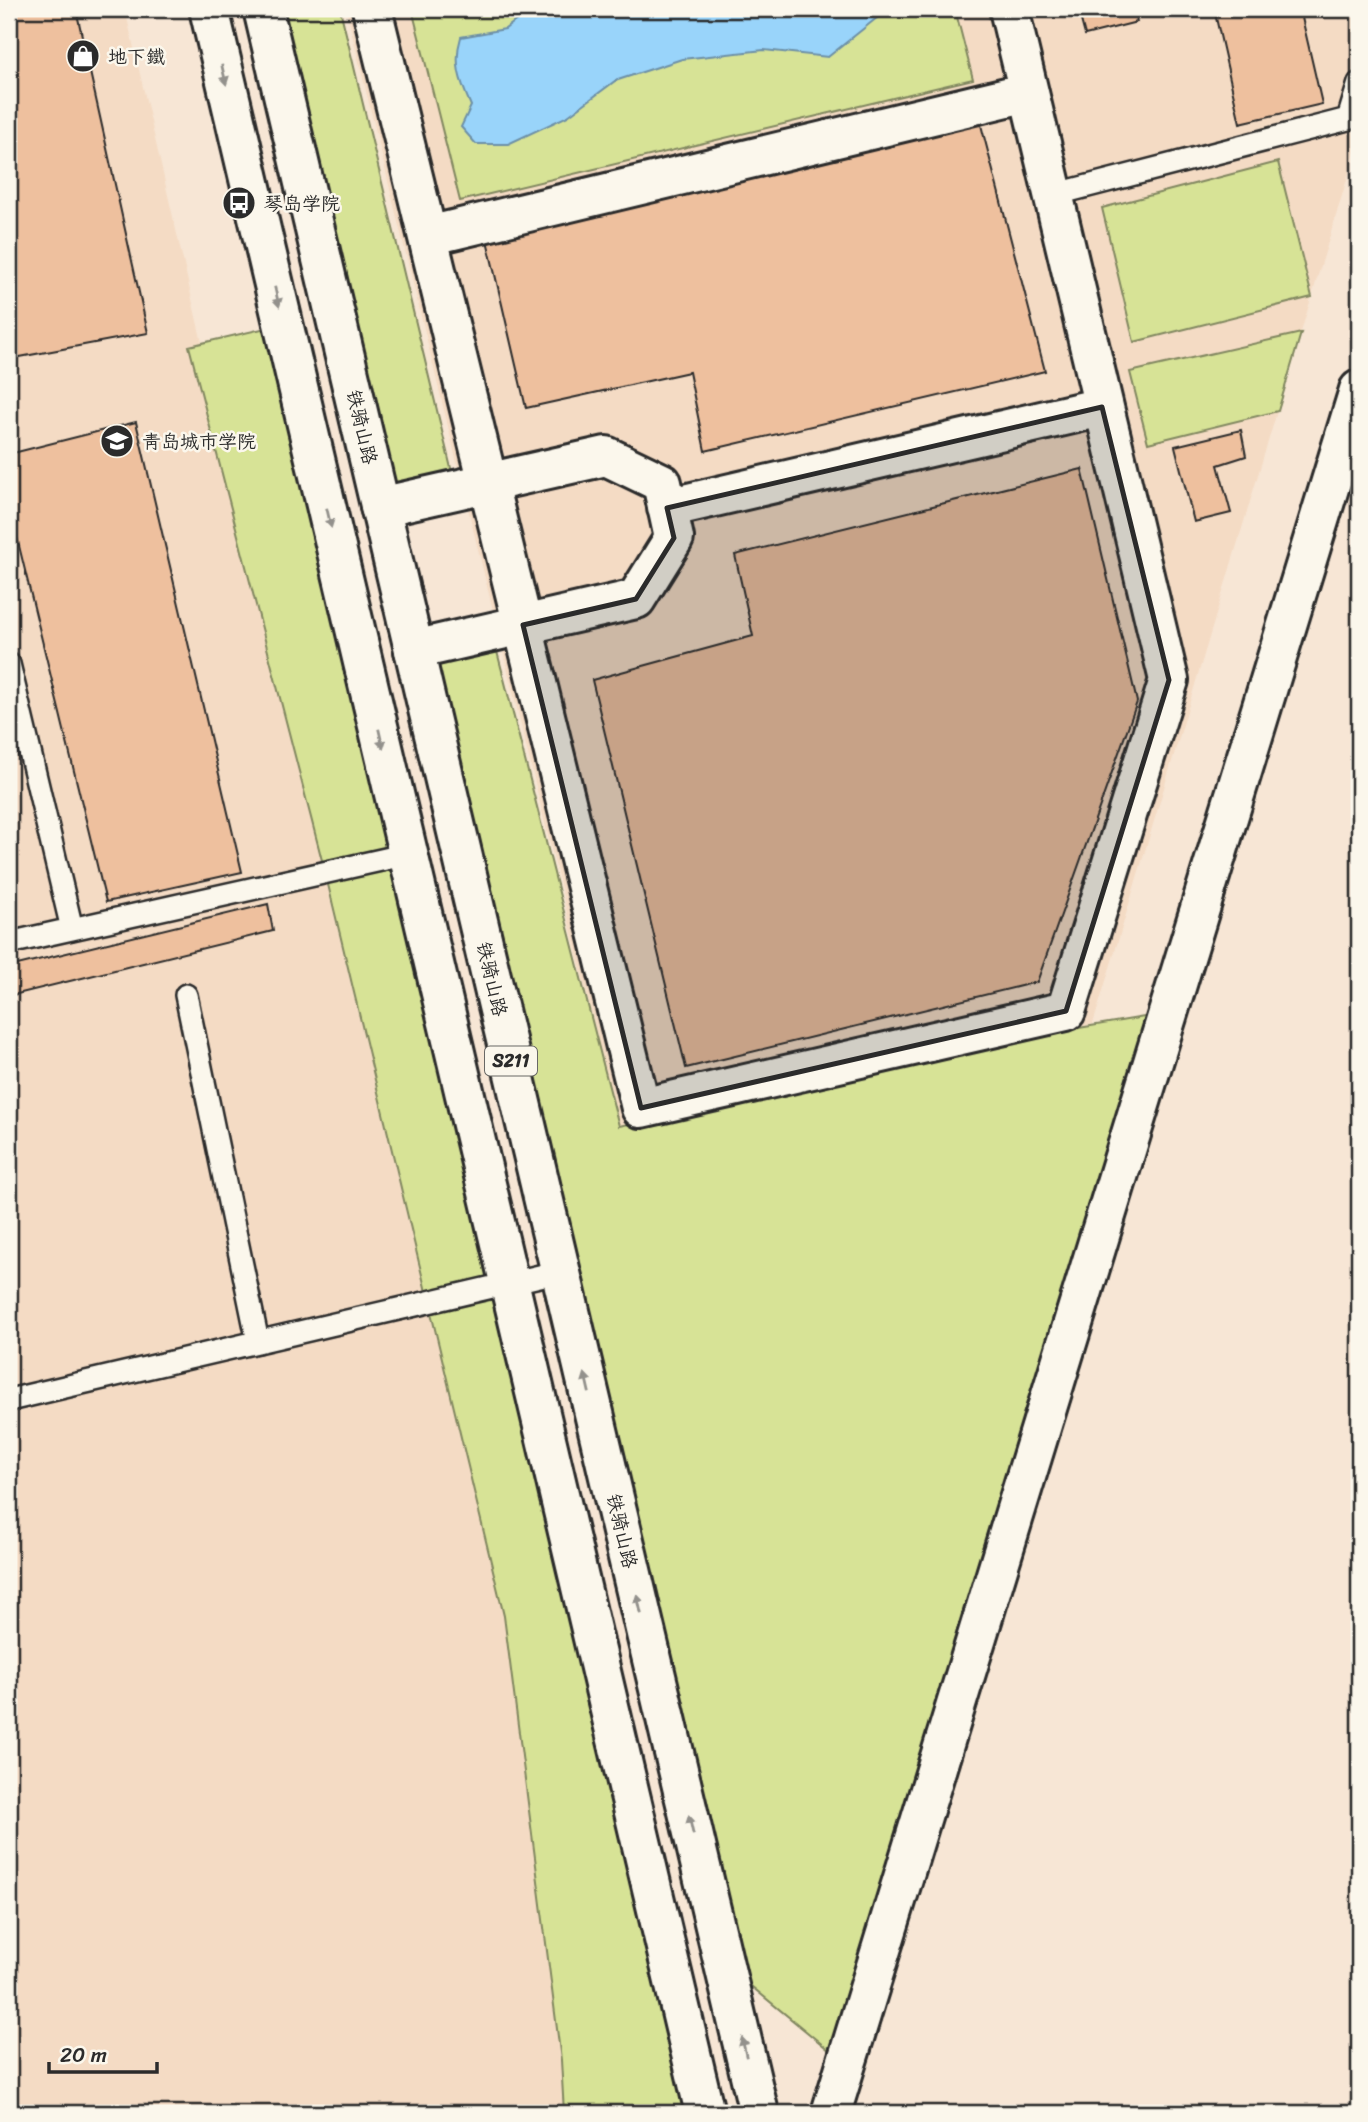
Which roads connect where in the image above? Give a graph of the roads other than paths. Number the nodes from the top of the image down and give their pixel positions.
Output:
1 (209, 9) edge
2 (263, 9) edge
3 (372, 9) edge
4 (1009, 9) edge
5 (1359, 83) edge
6 (1028, 92) junction
7 (1053, 195) junction
8 (428, 236) junction
9 (1359, 390) edge
10 (1102, 407) junction
11 (380, 507) junction
12 (667, 508) junction
13 (414, 650) junction
14 (9, 664) edge
15 (408, 854) junction
16 (72, 929) junction
17 (9, 943) edge
18 (186, 995) dead end
19 (561, 1271) junction
20 (258, 1342) junction
21 (9, 1400) edge
22 (705, 2113) edge
23 (760, 2113) edge
24 (831, 2113) edge

1 -> 15 street, S211
2 - 11 street, 铁骑山路 / S211
3 - 8 street
4 - 6 street
5 - 7 lane
6 - 7 street
6 - 8 street
7 - 10 street
8 - 10 street
9 - 24 street
10 - 12 street
11 - 12 street
11 - 13 street, 铁骑山路 / S211
12 - 13 street
13 - 19 street, 铁骑山路 / S211
14 - 16 lane
15 - 16 lane
15 - 22 street, S211
16 - 17 lane
18 - 20 lane
19 - 20 lane
23 -> 19 street, 铁骑山路 / S211
20 - 21 lane

